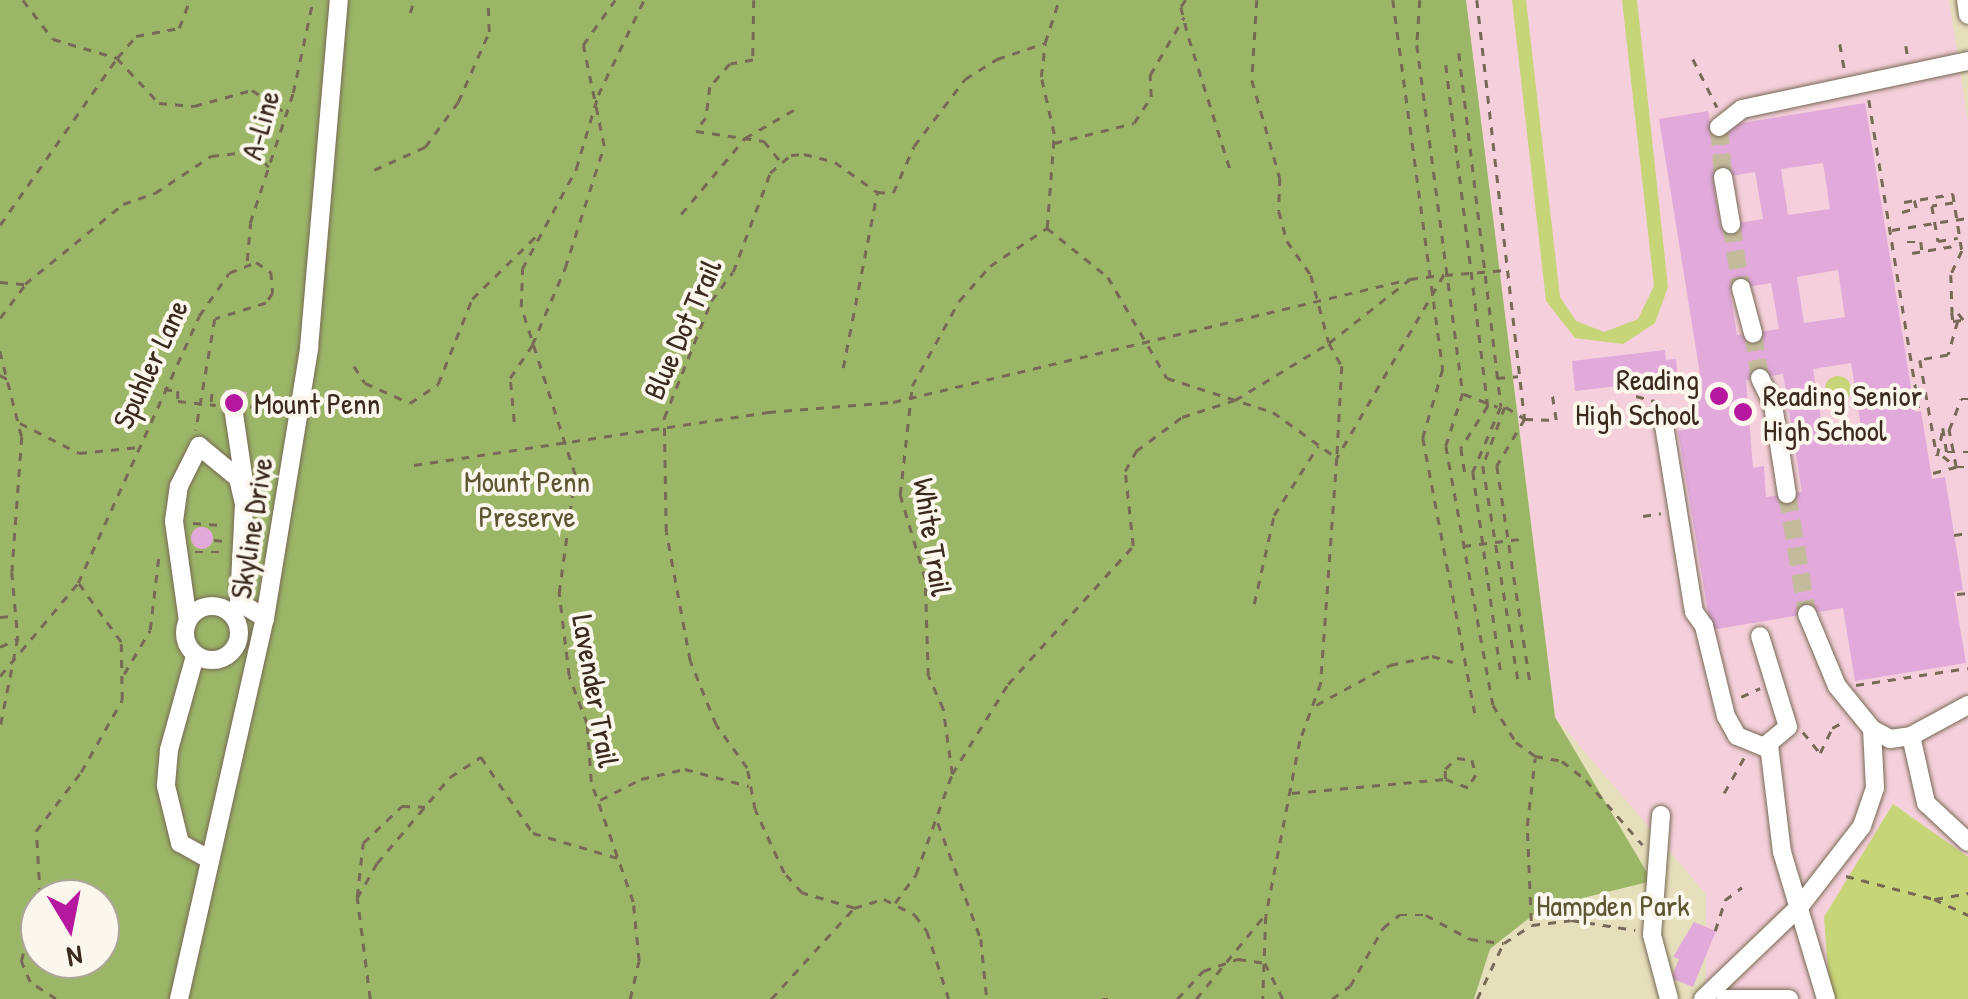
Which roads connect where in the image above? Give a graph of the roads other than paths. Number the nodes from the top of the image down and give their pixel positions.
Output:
1 (339, 0) edge
2 (1966, 0) edge
3 (1968, 15) edge
4 (1968, 61) edge
5 (1720, 127) dead end
6 (1724, 177) tunnel mouth
7 (1731, 224) tunnel mouth
8 (1741, 288) tunnel mouth
9 (1753, 333) tunnel mouth
10 (1760, 378) tunnel mouth
11 (233, 406) road end
12 (1664, 425) dead end
13 (1788, 494) tunnel mouth
14 (244, 504) junction
15 (1807, 614) tunnel mouth
16 (250, 616) junction
17 (188, 621) junction
18 (1760, 636) dead end
19 (229, 653) junction
20 (195, 656) junction
21 (256, 659) junction
22 (1968, 705) edge
23 (1872, 729) junction
24 (1911, 736) junction
25 (1769, 745) junction
26 (1661, 815) dead end
27 (1968, 842) edge
28 (207, 858) junction
29 (1800, 906) junction
30 (179, 999) edge
31 (1670, 999) edge
32 (1703, 999) edge
33 (1726, 999) edge
34 (1789, 999) edge
35 (1826, 999) edge

1 - 16 street, Skyline Drive
2 - 3 street
4 - 5 street
6 - 7 street
8 - 9 street
10 - 13 street
11 - 14 street
12 - 25 street
14 - 16 street
14 - 17 street
15 - 23 street
16 - 17 street
16 - 19 street
16 - 21 street, Skyline Drive
17 - 20 street
18 - 25 street
19 - 20 street
19 - 21 street
20 - 28 street
21 - 28 street, Skyline Drive
22 - 24 street
23 - 24 street
23 - 29 street
24 - 27 street
25 - 29 street
26 - 31 street
28 - 30 street, Skyline Drive
29 - 32 street
29 - 35 street
33 - 34 street

